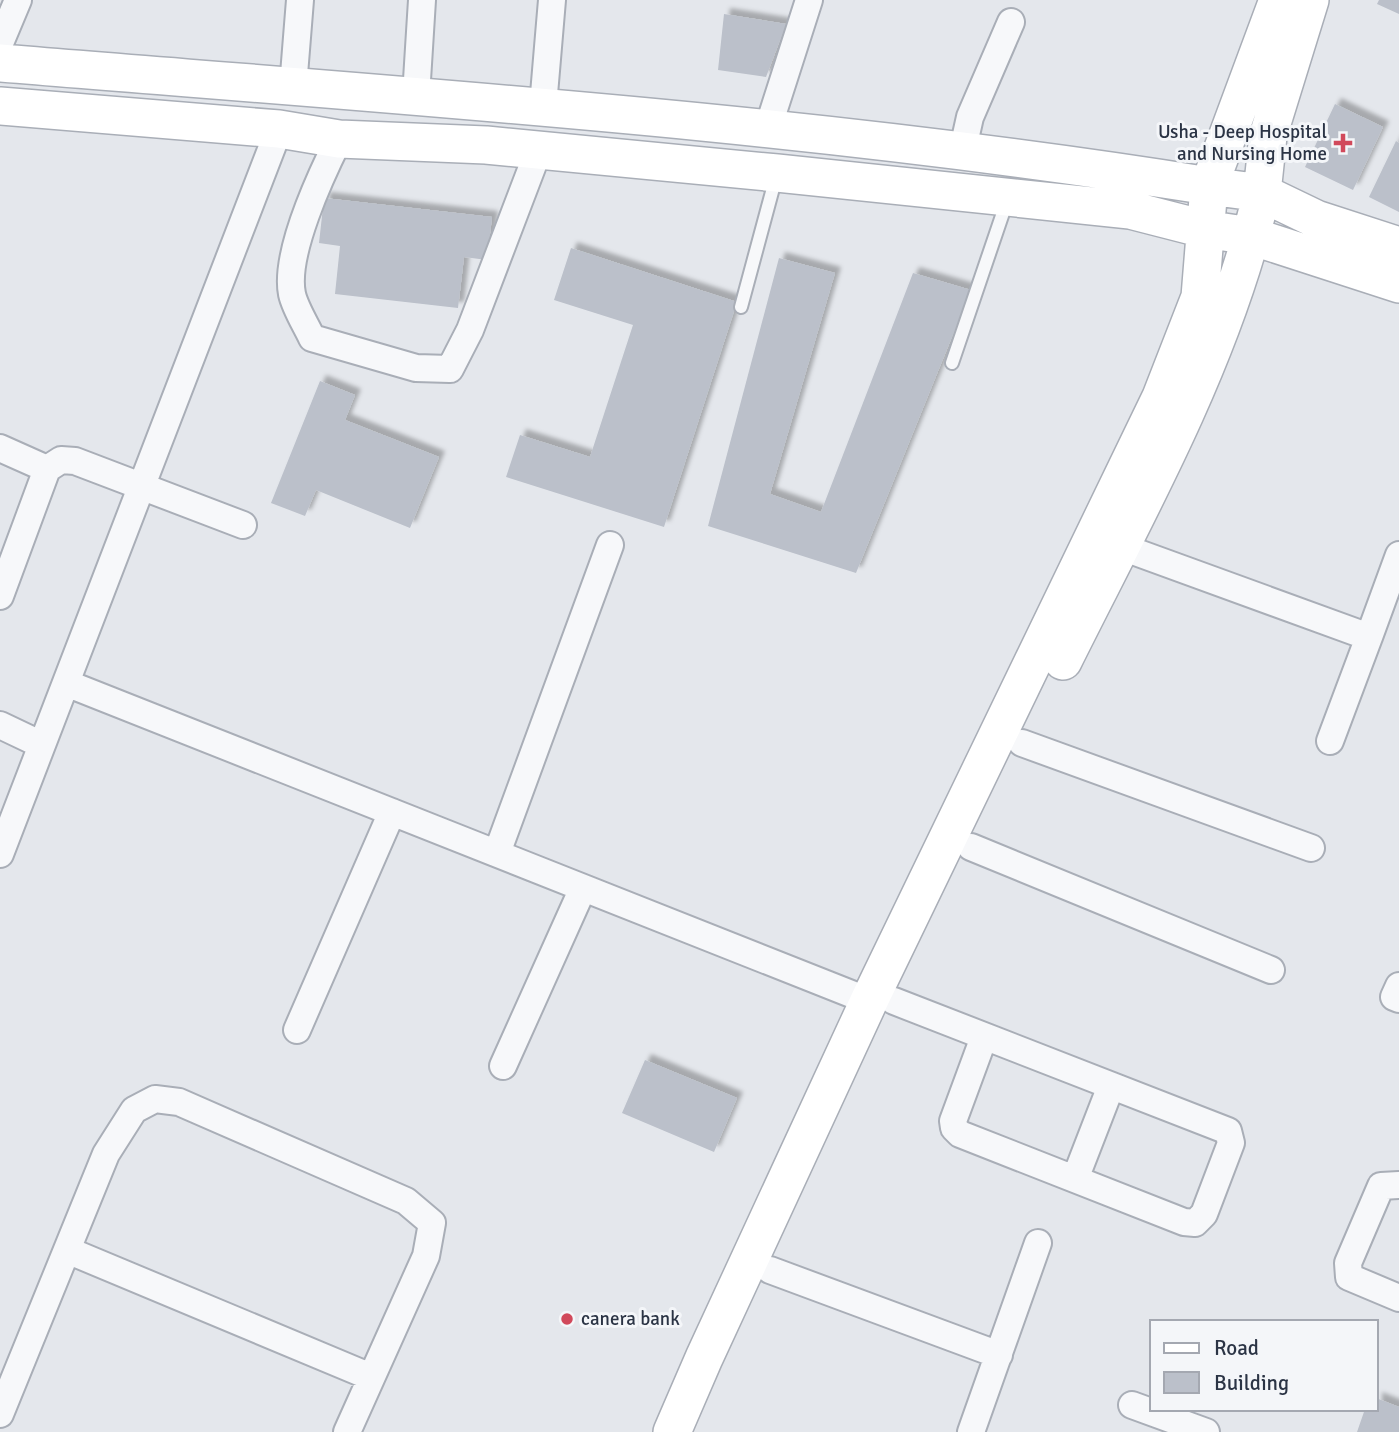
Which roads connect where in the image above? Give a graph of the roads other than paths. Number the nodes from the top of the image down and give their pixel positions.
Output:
1 (18, 0) edge
2 (300, 0) edge
3 (422, 0) edge
4 (552, 0) edge
5 (809, 0) edge
6 (1278, 0) edge
7 (1310, 0) edge
8 (1011, 22) dead end
9 (0, 43) edge
10 (0, 63) edge
11 (293, 87) junction
12 (416, 96) junction
13 (0, 106) edge
14 (543, 106) junction
15 (768, 128) junction
16 (279, 129) junction
17 (338, 139) junction
18 (539, 149) junction
19 (962, 153) junction
20 (777, 173) junction
21 (1209, 186) junction
22 (1262, 194) junction
23 (1008, 198) junction
24 (1204, 229) junction
25 (1251, 236) junction
26 (1399, 246) edge
27 (1399, 284) edge
28 (741, 307) dead end
29 (951, 363) dead end
30 (0, 448) edge
31 (47, 468) junction
32 (142, 486) junction
33 (243, 525) dead end
34 (610, 545) dead end
35 (1119, 547) junction
36 (1399, 555) edge
37 (0, 596) edge
38 (1369, 637) junction
39 (66, 683) junction
40 (0, 725) edge
41 (1330, 741) dead end
42 (1022, 743) junction
43 (42, 745) junction
44 (392, 812) junction
45 (971, 848) junction
46 (1311, 848) dead end
47 (497, 853) junction
48 (0, 854) edge
49 (583, 888) junction
50 (1271, 970) dead end
51 (1399, 986) edge
52 (1399, 999) edge
53 (882, 1001) junction
54 (297, 1030) dead end
55 (984, 1037) junction
56 (503, 1066) dead end
57 (1111, 1086) junction
58 (1075, 1179) junction
59 (1399, 1185) edge
60 (1038, 1243) dead end
61 (67, 1251) junction
62 (770, 1270) junction
63 (1399, 1298) edge
64 (999, 1355) junction
65 (371, 1377) junction
66 (1132, 1405) dead end
67 (0, 1414) edge
68 (347, 1432) edge
69 (672, 1432) edge
70 (699, 1432) edge
71 (971, 1432) edge
72 (1206, 1432) edge

1 - 9 street
2 - 11 street
3 - 12 street
4 - 14 street
5 - 15 street
6 - 21 main road
7 - 22 main road
8 - 19 street
10 - 11 main road
11 - 12 main road
12 - 14 main road
13 - 16 main road
14 - 15 main road
15 - 19 main road
16 - 17 main road
16 - 32 street
17 - 18 main road
17 - 18 street
18 - 20 main road
19 - 21 main road
20 - 23 main road
20 - 28 lane
21 - 22 main road
21 - 24 main road
22 - 25 main road
22 - 26 main road
23 - 24 main road
23 - 29 lane
24 - 25 main road
24 - 53 main road
25 - 27 main road
25 - 35 main road
30 - 31 street
31 - 32 street
31 - 37 street
32 - 33 street
32 - 39 street
34 - 47 street
35 - 38 street
35 - 42 main road
36 - 38 street
38 - 41 street
39 - 43 street
39 - 44 street
40 - 43 street
42 - 45 main road
42 - 46 street
43 - 48 street
44 - 47 street
44 - 54 street
45 - 50 street
45 - 53 main road
47 - 49 street
49 - 53 street
49 - 56 street
51 - 52 street
53 - 55 street
53 - 62 main road
53 - 69 main road
55 - 57 street
55 - 58 street
57 - 58 street
57 - 58 street
59 - 63 street
60 - 64 street
61 - 65 street
61 - 65 street
61 - 67 street
62 - 64 street
62 - 70 main road
64 - 71 street
65 - 68 street
66 - 72 street

